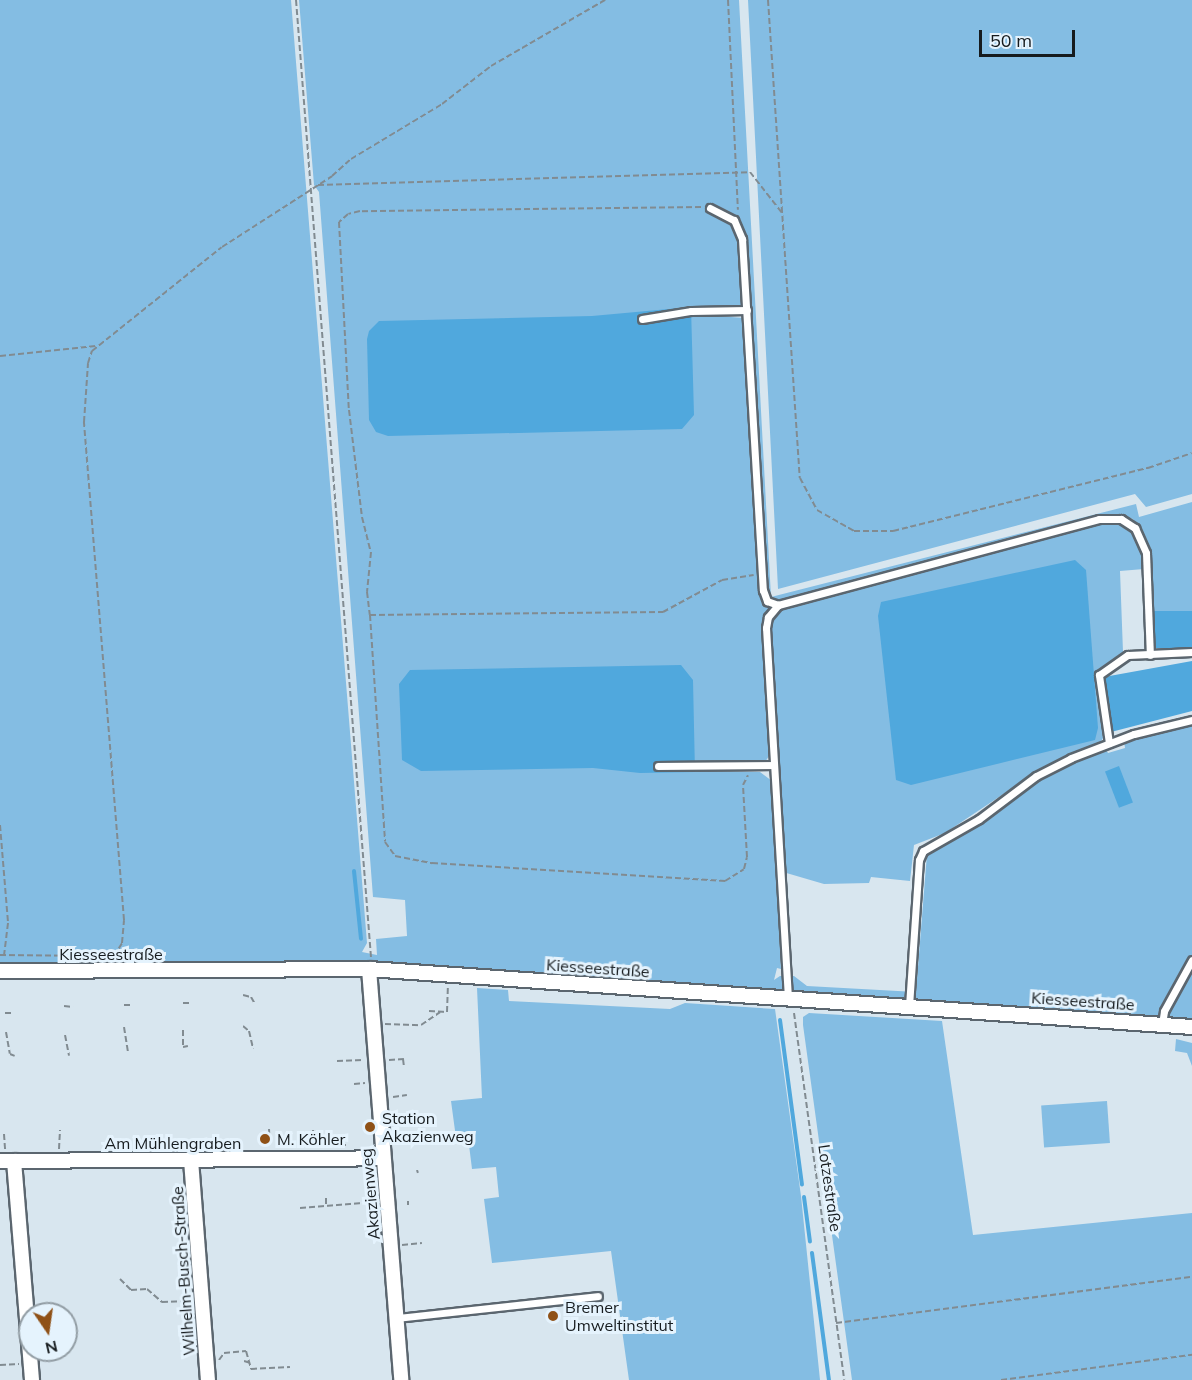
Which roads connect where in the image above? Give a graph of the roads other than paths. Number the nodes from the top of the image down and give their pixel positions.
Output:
1 (710, 208) road end
2 (747, 310) junction
3 (642, 319) dead end
4 (778, 605) junction
5 (1192, 652) edge
6 (1150, 655) junction
7 (1192, 720) edge
8 (1109, 743) junction
9 (774, 765) junction
10 (658, 766) dead end
11 (1192, 960) edge
12 (370, 962) junction
13 (0, 971) edge
14 (790, 998) junction
15 (909, 1006) junction
16 (1162, 1024) junction
17 (1192, 1027) edge
18 (383, 1158) junction
19 (191, 1160) junction
20 (7, 1161) edge
21 (598, 1296) dead end
22 (397, 1318) junction
23 (32, 1380) edge
24 (208, 1380) edge
25 (401, 1380) edge

1 - 2 lane
2 - 3 lane
2 - 4 lane
4 - 6 lane
4 - 9 lane
5 - 6 lane
6 - 8 lane
7 - 8 lane
8 - 15 lane
9 - 10 lane
9 - 14 lane
11 - 16 lane
12 - 13 street, Kiesseestraße
12 - 14 street, Kiesseestraße
12 - 18 street, Akazienweg
14 - 15 street, Kiesseestraße
15 - 16 street, Kiesseestraße
16 - 17 street, Kiesseestraße
18 - 19 street, Am Mühlengraben
18 - 22 street, Akazienweg
19 - 20 street, Am Mühlengraben
19 - 24 street, Wilhelm-Busch-Straße
20 - 23 street
21 - 22 lane
22 - 25 street, Akazienweg

